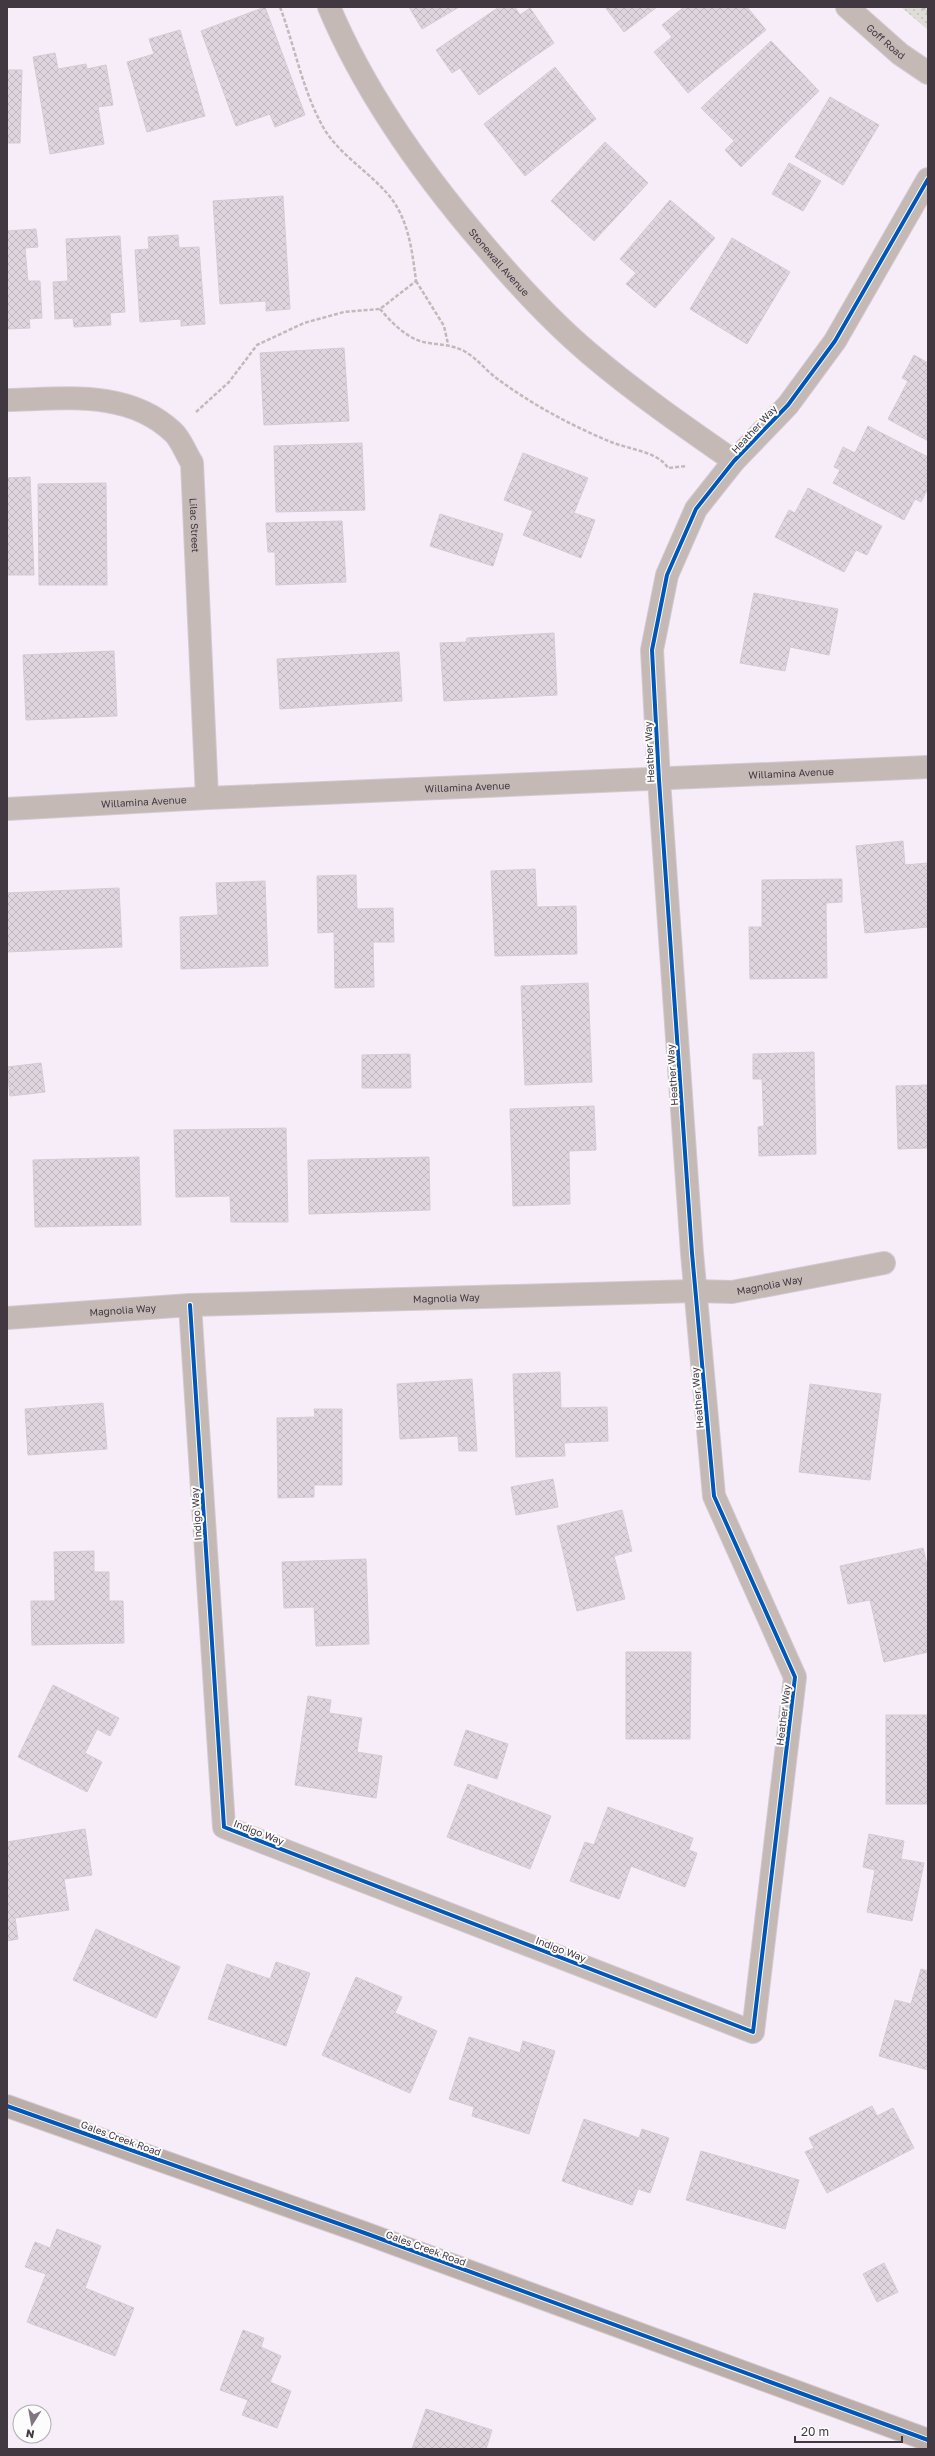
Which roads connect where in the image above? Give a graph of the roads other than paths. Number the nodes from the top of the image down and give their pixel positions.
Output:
1 (328, 7) edge
2 (847, 7) edge
3 (928, 73) edge
4 (928, 179) edge
5 (7, 400) edge
6 (734, 461) junction
7 (928, 767) edge
8 (659, 780) junction
9 (208, 798) junction
10 (7, 809) edge
11 (884, 1263) dead end
12 (695, 1291) junction
13 (190, 1305) junction
14 (7, 1318) edge
15 (753, 2032) joint
16 (7, 2106) edge
17 (928, 2440) edge

1 - 6 street, Stonewall Avenue
2 - 3 street, Goff Road
4 - 6 street, Heather Way
5 - 9 street, Lilac Street
6 - 8 street, Heather Way
7 - 8 street, Willamina Avenue
8 - 9 street, Willamina Avenue
8 - 12 street, Heather Way
9 - 10 street, Willamina Avenue
11 - 12 street, Magnolia Way
12 - 13 street, Magnolia Way
12 - 15 street, Heather Way
13 - 14 street, Magnolia Way
13 - 15 street, Indigo Way
16 - 17 main road, Gales Creek Road

